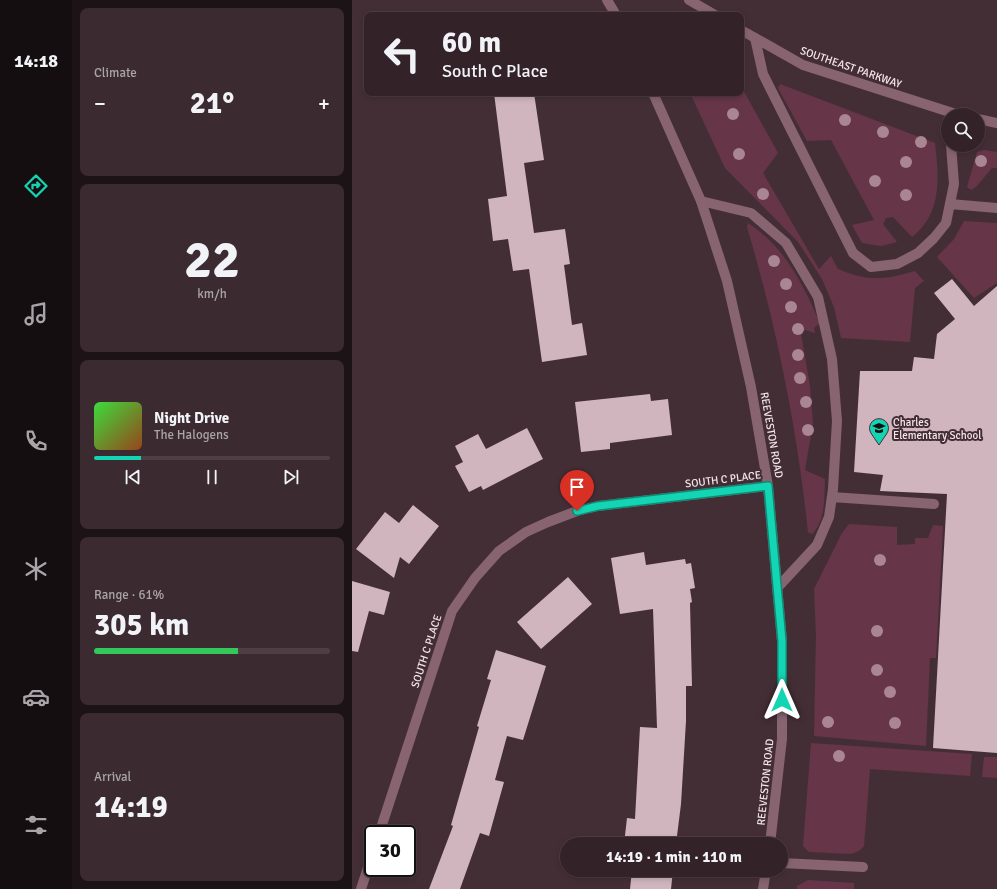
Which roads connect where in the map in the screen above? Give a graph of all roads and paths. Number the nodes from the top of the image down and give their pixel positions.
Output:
1 (607, 0) edge
2 (689, 0) edge
3 (614, 12) edge
4 (710, 12) edge
5 (744, 32) edge
6 (755, 38) junction
7 (654, 96) edge
8 (941, 110) edge
9 (985, 120) edge
10 (997, 122) edge
11 (952, 152) edge
12 (701, 201) junction
13 (950, 204) junction
14 (997, 208) edge
15 (768, 486) junction
16 (832, 497) junction
17 (934, 504) dead end
18 (778, 587) junction
19 (382, 825) edge
20 (771, 837) edge
21 (788, 863) edge
22 (863, 867) dead end
23 (365, 877) edge
24 (765, 877) edge
25 (361, 889) edge
26 (763, 889) edge

1 - 3 street
2 - 4 street
5 - 6 street, SOUTHEAST PARKWAY
6 - 8 street, SOUTHEAST PARKWAY
6 - 13 street
7 - 12 street, REEVESTON ROAD
9 - 10 street
11 - 13 street
12 - 15 street, REEVESTON ROAD
12 - 16 street
13 - 14 street
15 - 18 street, REEVESTON ROAD
15 - 19 street, SOUTH C PLACE
16 - 17 street
16 - 18 street
18 - 20 street, REEVESTON ROAD
21 - 22 street
23 - 25 street
24 - 26 street

